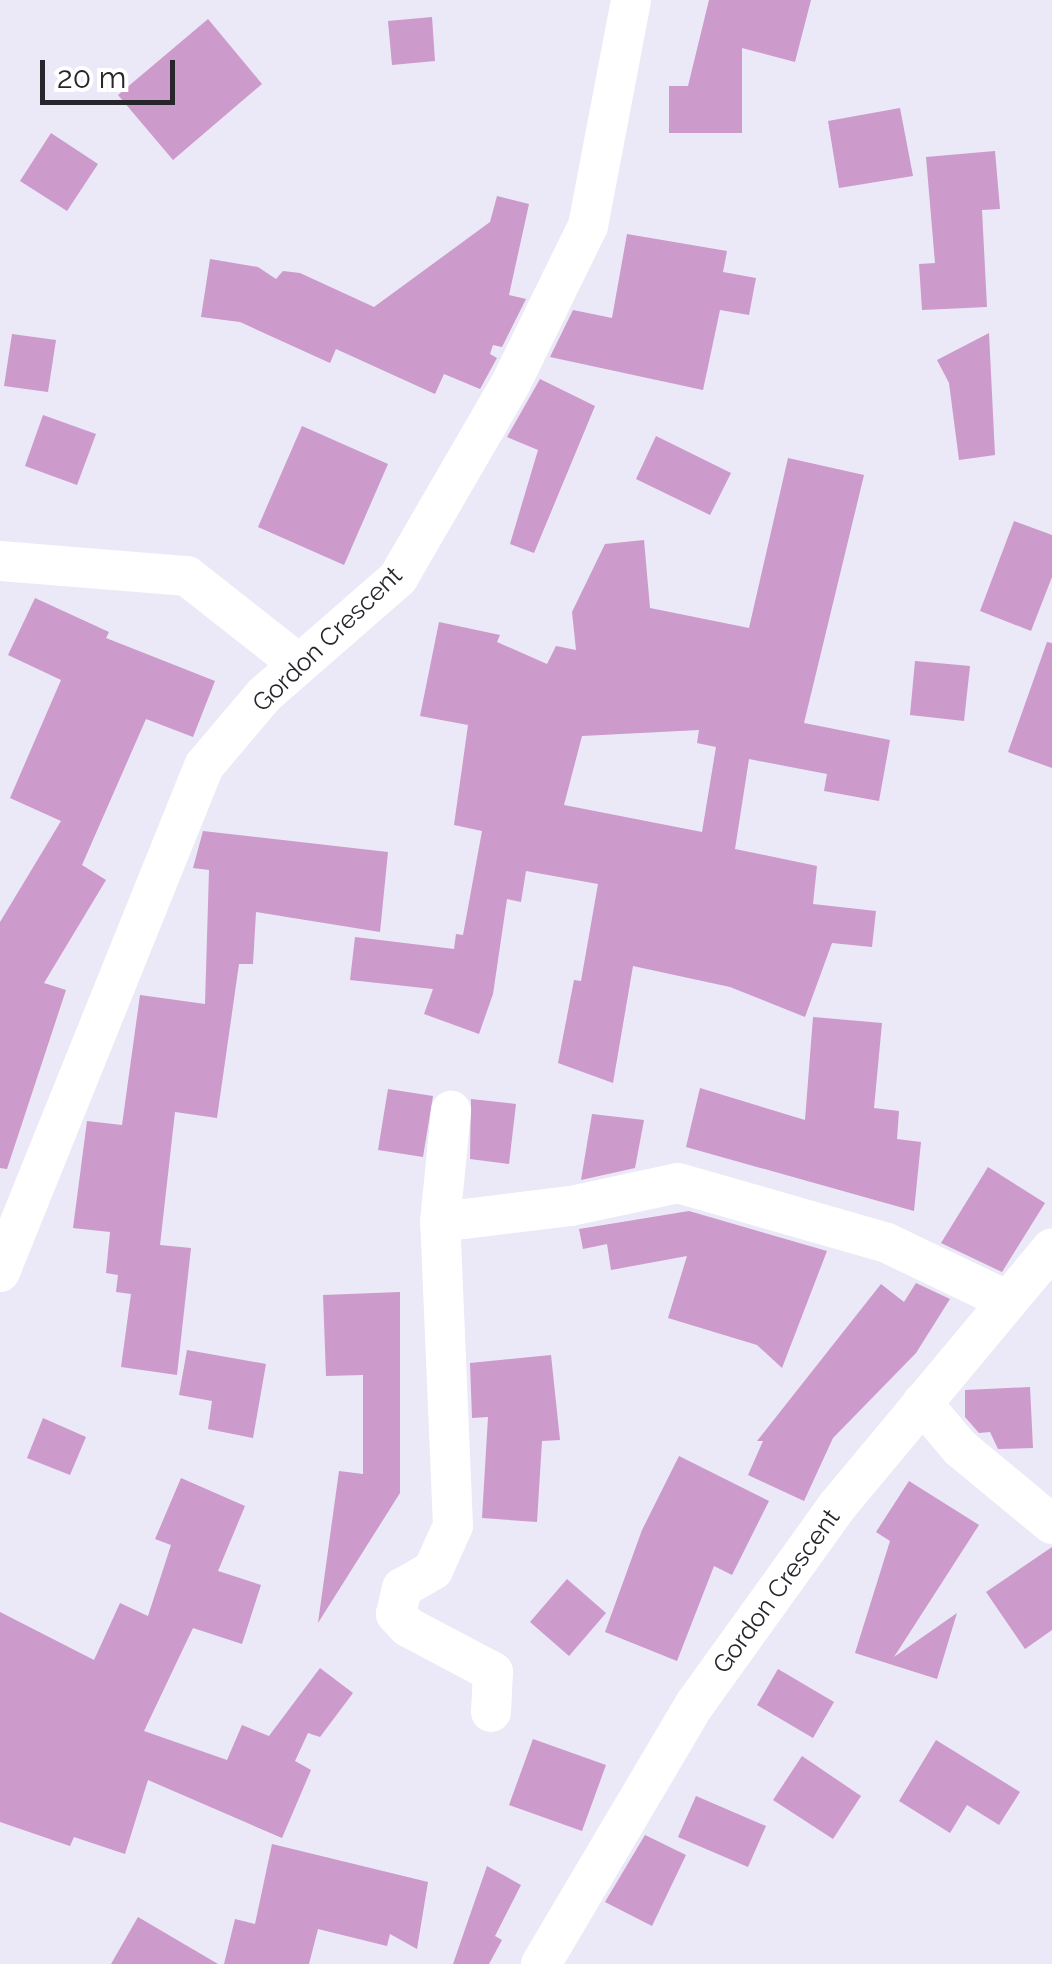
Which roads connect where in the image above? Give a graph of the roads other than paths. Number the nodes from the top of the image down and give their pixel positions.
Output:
1 (631, 0) edge
2 (0, 561) edge
3 (299, 664) junction
4 (451, 1110) dead end
5 (440, 1222) junction
6 (1052, 1248) edge
7 (0, 1272) edge
8 (1008, 1300) junction
9 (922, 1403) junction
10 (1052, 1524) edge
11 (490, 1712) dead end
12 (541, 1964) edge

1 - 3 street, Gordon Crescent
2 - 3 street
3 - 7 street, Gordon Crescent
4 - 5 street
5 - 8 street
5 - 11 street
6 - 8 street, Gordon Crescent
8 - 9 street, Gordon Crescent
9 - 10 street
9 - 12 street, Gordon Crescent

